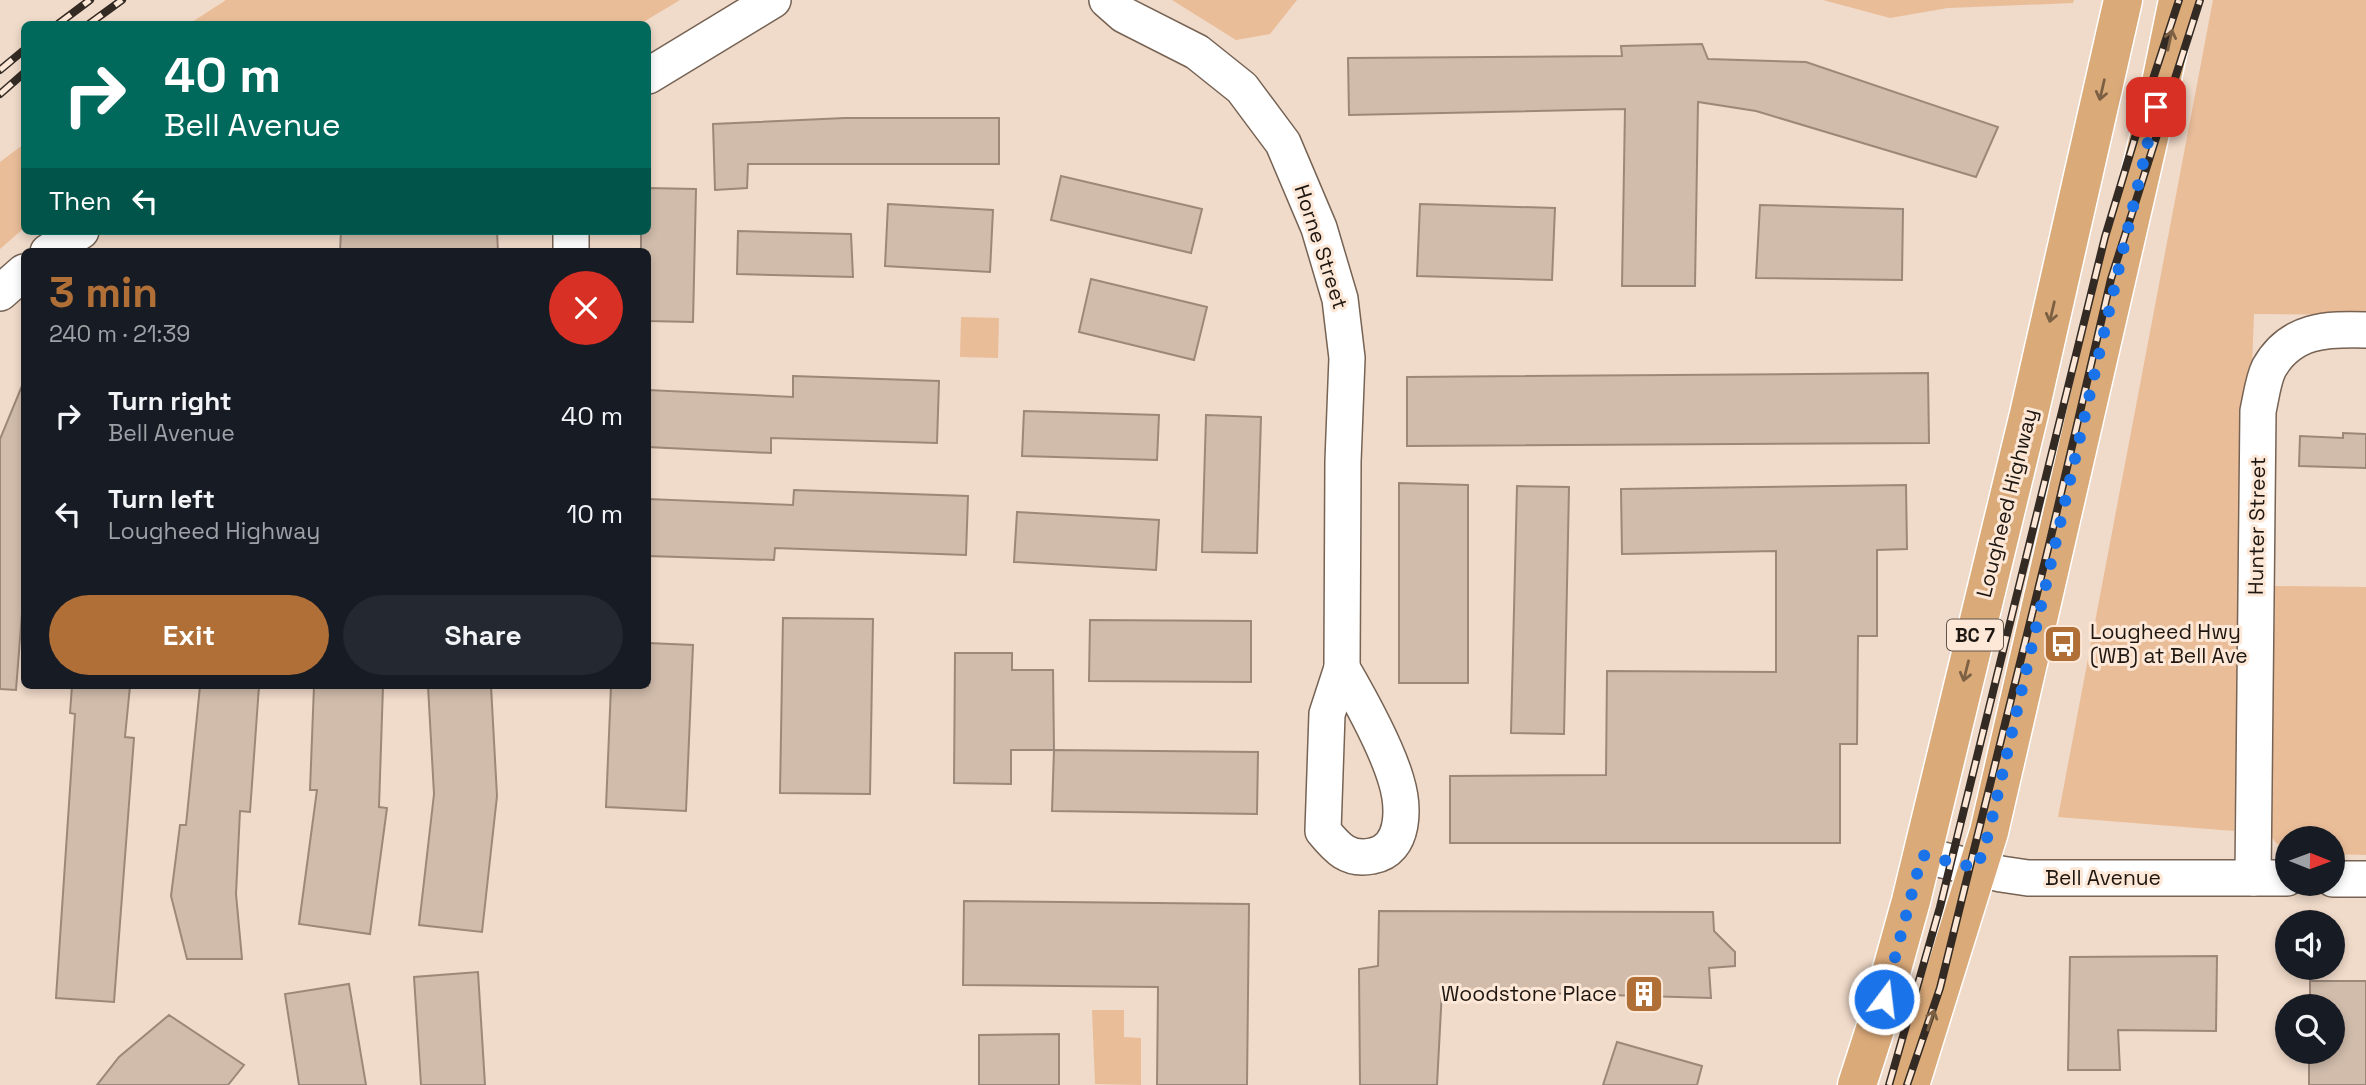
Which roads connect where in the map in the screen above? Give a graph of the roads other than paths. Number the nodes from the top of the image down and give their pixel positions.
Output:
1 (773, 0) edge
2 (1107, 0) edge
3 (2123, 0) edge
4 (2178, 0) edge
5 (651, 74) edge
6 (75, 235) edge
7 (54, 248) edge
8 (21, 275) edge
9 (0, 293) edge
10 (2366, 330) edge
11 (1342, 668) junction
12 (1922, 855) junction
13 (1977, 868) junction
14 (2253, 878) junction
15 (2275, 878) edge
16 (2345, 879) edge
17 (2366, 879) edge
18 (1857, 1085) edge
19 (1910, 1085) edge

1 - 5 street
2 - 11 street, Horne Street
3 -> 12 main road, Lougheed Highway / BC 7
13 -> 4 main road, BC 7
6 - 7 street
8 - 9 street
10 - 14 street, Hunter Street
11 - 11 street, Horne Street
12 - 13 street, Bell Avenue
12 - 18 main road, Lougheed Highway / BC 7
13 - 14 street, Bell Avenue
19 -> 13 main road, BC 7
14 - 15 street, Bell Avenue
16 - 17 street

